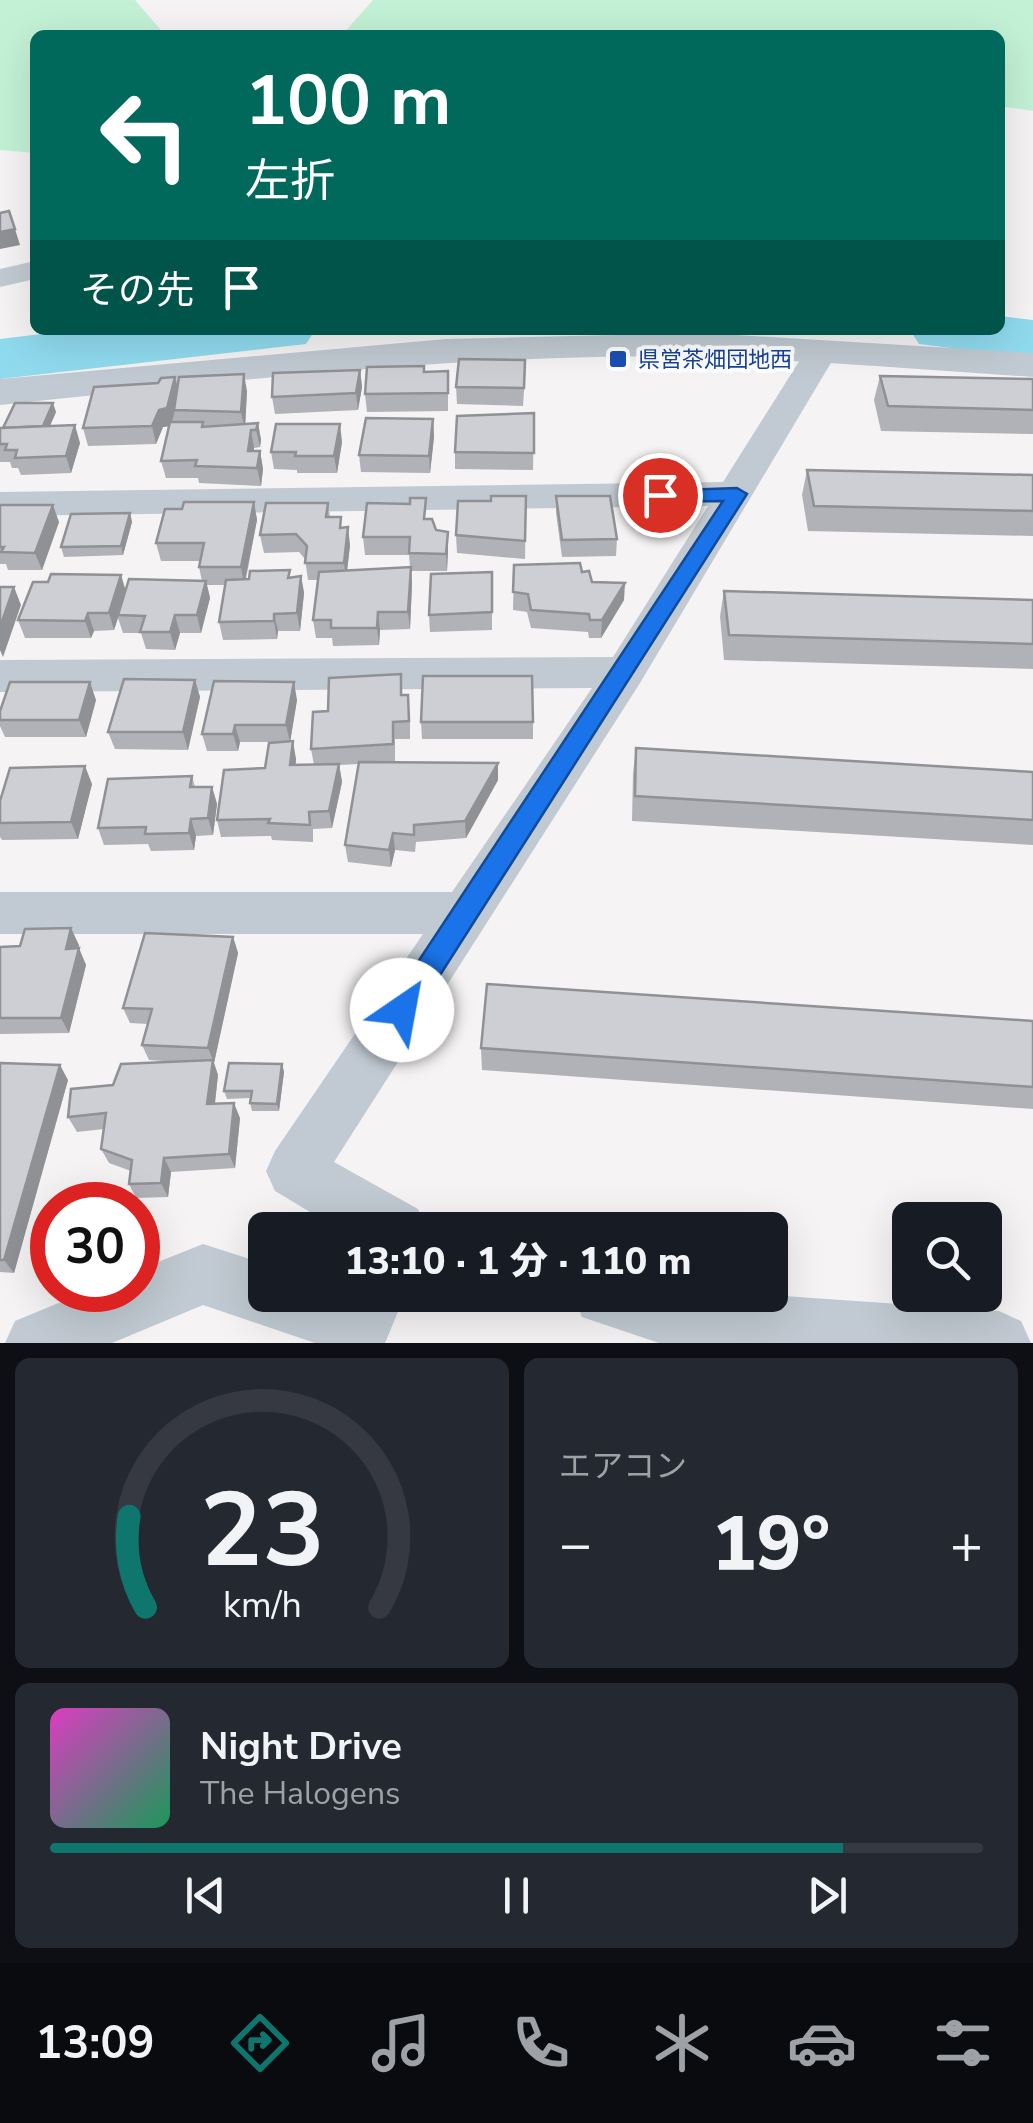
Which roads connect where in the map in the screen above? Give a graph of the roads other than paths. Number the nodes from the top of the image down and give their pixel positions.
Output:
1 (30, 271) edge
2 (0, 278) edge
3 (822, 351) junction
4 (1033, 365) edge
5 (0, 392) edge
6 (737, 494) junction
7 (0, 504) edge
8 (625, 672) junction
9 (0, 676) edge
10 (0, 913) edge
11 (466, 914) junction
12 (366, 1212) edge
13 (248, 1289) edge
14 (316, 1312) edge
15 (367, 1312) edge
16 (658, 1312) edge
17 (37, 1343) edge
18 (999, 1343) edge

1 - 2 street
3 - 4 street
3 - 5 street
3 - 6 street
6 - 7 street
6 - 8 street
8 - 9 street
8 - 11 street
10 - 11 street
11 - 12 street
13 - 17 street
14 - 15 street
16 - 18 street

